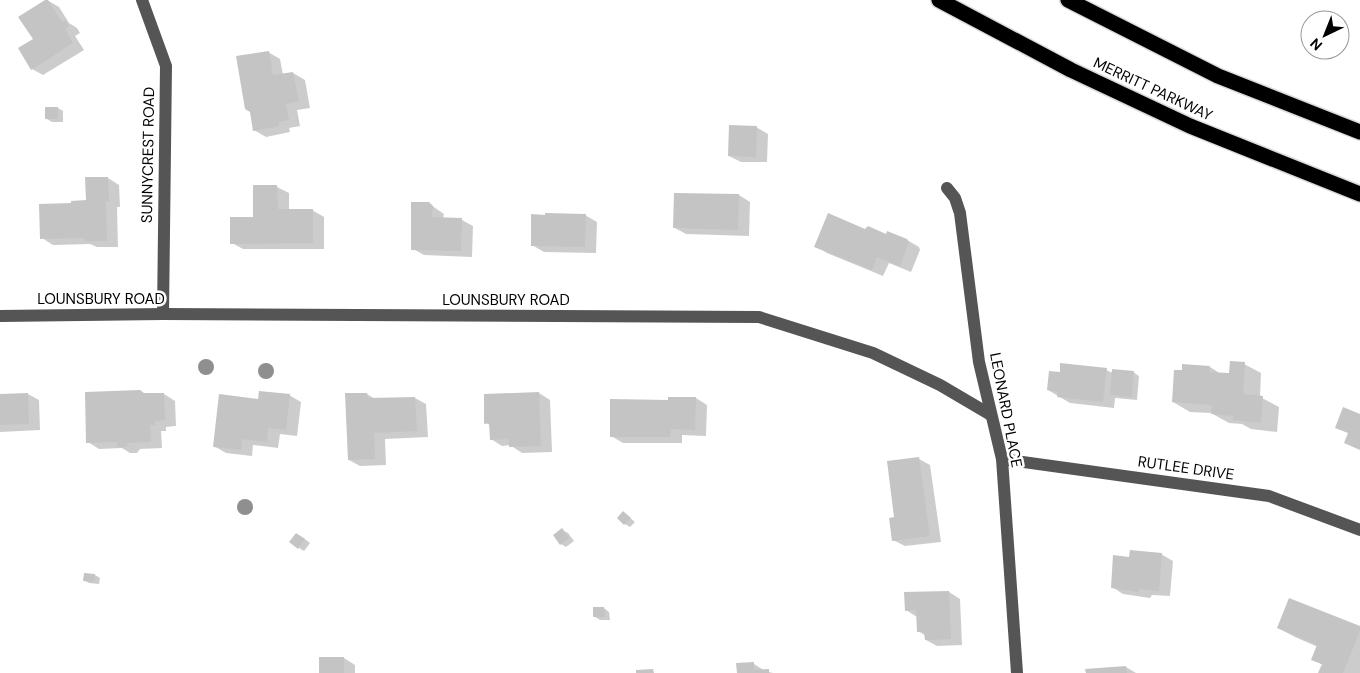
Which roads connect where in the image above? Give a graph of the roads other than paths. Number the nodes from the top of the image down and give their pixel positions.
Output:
1 (142, 0) edge
2 (939, 0) edge
3 (1068, 0) edge
4 (1360, 132) edge
5 (947, 188) dead end
6 (1360, 194) edge
7 (163, 314) junction
8 (0, 316) edge
9 (991, 415) junction
10 (1002, 459) junction
11 (1360, 530) edge
12 (1017, 673) edge

1 - 7 street, SUNNYCREST ROAD
2 - 6 highway, MERRITT PARKWAY
3 - 4 highway
5 - 9 street, LEONARD PLACE
7 - 8 street, LOUNSBURY ROAD
7 - 9 street, LOUNSBURY ROAD
9 - 10 street, LEONARD PLACE
10 - 11 street, RUTLEE DRIVE
10 - 12 street, LEONARD PLACE

